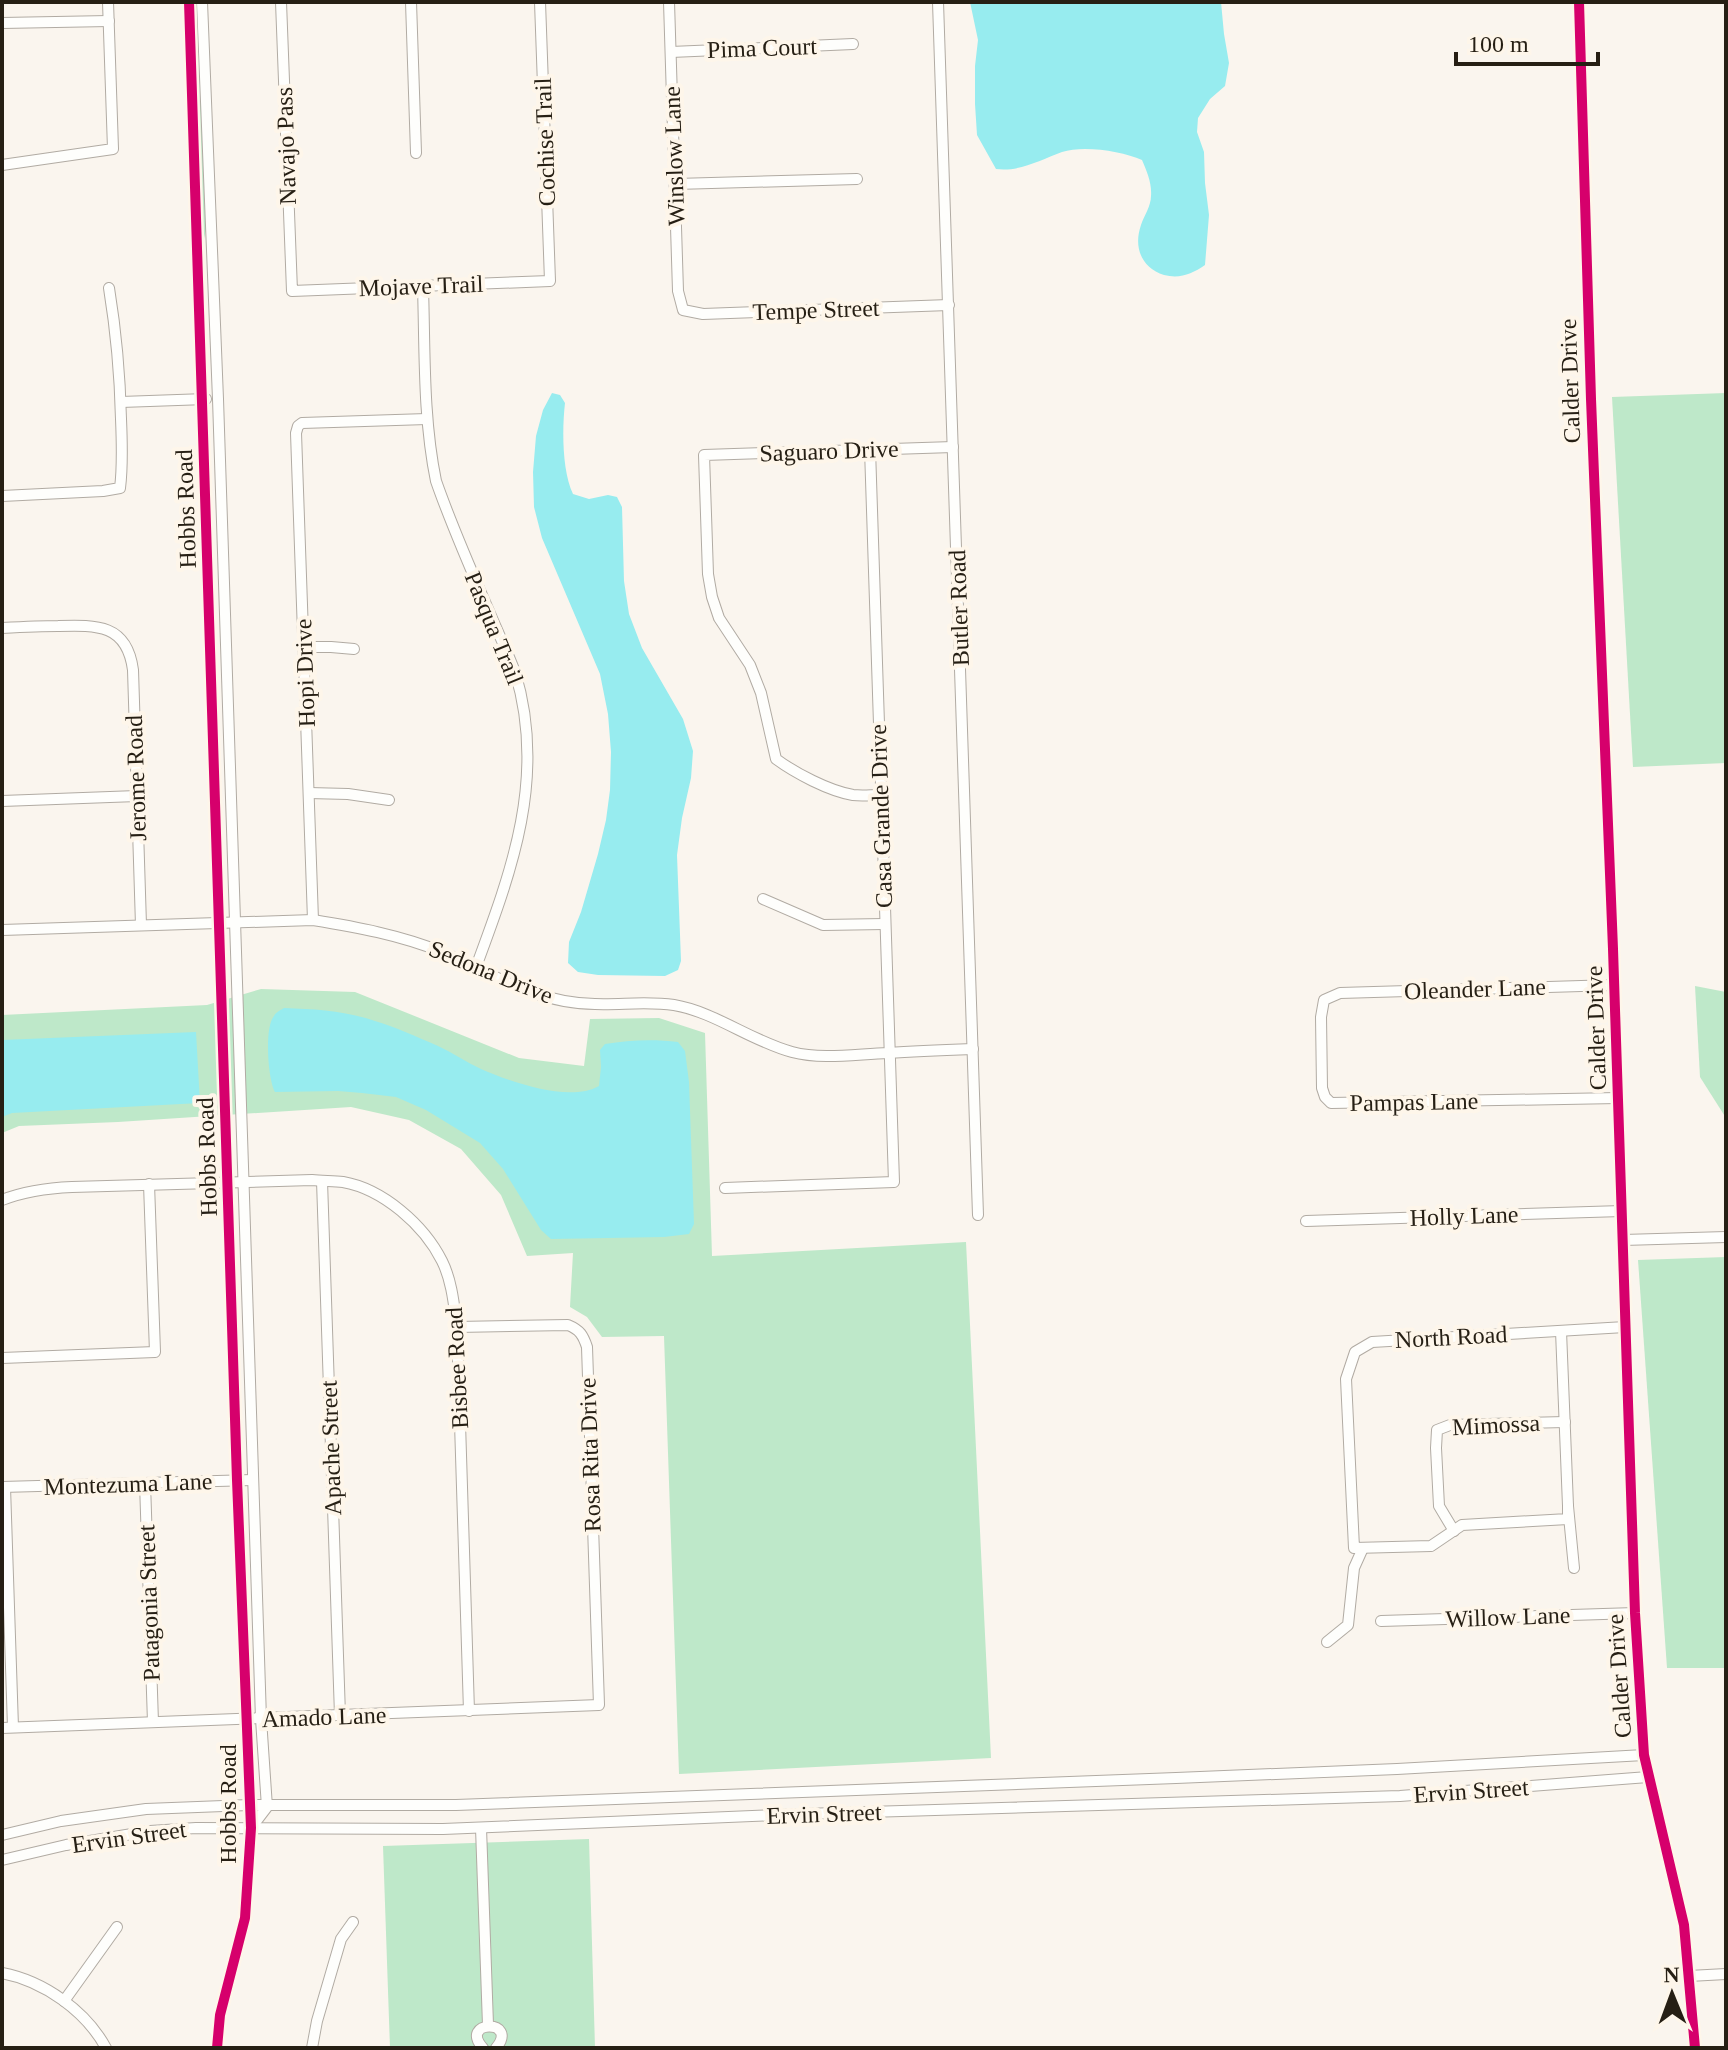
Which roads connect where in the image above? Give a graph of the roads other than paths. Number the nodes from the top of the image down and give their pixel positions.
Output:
1 (108, 2) edge
2 (189, 2) edge
3 (202, 2) edge
4 (281, 2) edge
5 (411, 2) edge
6 (540, 2) edge
7 (669, 2) edge
8 (938, 2) edge
9 (1579, 2) edge
10 (109, 21) junction
11 (2, 23) edge
12 (853, 44) dead end
13 (671, 52) junction
14 (416, 153) dead end
15 (2, 165) edge
16 (857, 179) dead end
17 (676, 184) junction
18 (212, 260) junction
19 (196, 261) junction
20 (550, 281) joint
21 (423, 287) junction
22 (109, 288) dead end
23 (292, 291) joint
24 (949, 305) junction
25 (683, 310) joint
26 (202, 399) junction
27 (218, 399) junction
28 (121, 402) junction
29 (427, 419) junction
30 (953, 447) junction
31 (870, 449) junction
32 (2, 496) edge
33 (2, 628) edge
34 (304, 647) junction
35 (354, 649) dead end
36 (309, 793) junction
37 (880, 795) junction
38 (137, 796) junction
39 (389, 800) dead end
40 (2, 801) edge
41 (763, 899) dead end
42 (313, 920) junction
43 (234, 921) junction
44 (220, 922) junction
45 (884, 924) junction
46 (141, 925) junction
47 (2, 930) edge
48 (476, 967) junction
49 (1614, 985) junction
50 (1337, 995) joint
51 (973, 1049) junction
52 (889, 1053) junction
53 (1618, 1098) junction
54 (243, 1181) junction
55 (322, 1181) junction
56 (228, 1182) junction
57 (149, 1184) junction
58 (725, 1188) dead end
59 (2, 1200) edge
60 (1622, 1211) junction
61 (978, 1215) dead end
62 (1306, 1221) dead end
63 (1726, 1237) edge
64 (1623, 1240) junction
65 (457, 1327) junction
66 (1625, 1327) junction
67 (1561, 1331) junction
68 (2, 1358) edge
69 (1565, 1422) junction
70 (237, 1480) junction
71 (253, 1480) junction
72 (145, 1483) junction
73 (3, 1487) edge
74 (1568, 1506) junction
75 (1454, 1531) junction
76 (1363, 1548) junction
77 (1574, 1568) dead end
78 (1635, 1613) junction
79 (1381, 1621) dead end
80 (1327, 1642) dead end
81 (599, 1705) joint
82 (469, 1711) junction
83 (340, 1715) junction
84 (261, 1719) junction
85 (248, 1720) junction
86 (153, 1722) junction
87 (8, 1727) edge
88 (1644, 1755) junction
89 (1648, 1777) junction
90 (249, 1805) junction
91 (267, 1807) junction
92 (251, 1828) junction
93 (481, 1828) junction
94 (2, 1835) edge
95 (2, 1860) edge
96 (353, 1922) dead end
97 (117, 1927) dead end
98 (2, 1973) edge
99 (1726, 1974) edge
100 (1689, 1976) junction
101 (64, 2001) junction
102 (488, 2025) junction
103 (106, 2048) edge
104 (217, 2048) edge
105 (312, 2048) edge
106 (483, 2048) edge
107 (496, 2048) edge
108 (1695, 2048) edge

1 - 10 street
2 - 19 street, Hobbs Road
3 - 18 street, Hobbs Road
4 - 23 street, Navajo Pass
5 - 14 street
6 - 20 street, Cochise Trail
7 - 13 street, Winslow Lane
8 - 24 street, Butler Road
9 - 49 street, Calder Drive
10 - 11 street
10 - 15 street
12 - 13 street, Pima Court
13 - 17 street, Winslow Lane
16 - 17 street
17 - 25 street, Winslow Lane
18 - 19 street
18 - 27 street, Hobbs Road
19 - 26 street, Hobbs Road
20 - 21 street, Mojave Trail
21 - 23 street, Mojave Trail
21 - 29 street, Pasqua Trail
22 - 28 street
24 - 25 street, Tempe Street
24 - 30 street, Butler Road
26 - 27 street
26 - 28 street
26 - 44 street, Hobbs Road
27 - 43 street, Hobbs Road
28 - 32 street
29 - 34 street, Hopi Drive
29 - 48 street, Pasqua Trail
30 - 31 street, Saguaro Drive
30 - 51 street, Butler Road
31 - 37 street, Casa Grande Drive
31 - 37 street, Saguaro Drive
33 - 38 street, Jerome Road
34 - 35 street
34 - 36 street, Hopi Drive
36 - 39 street
36 - 42 street, Hopi Drive
37 - 45 street, Casa Grande Drive
38 - 40 street
38 - 46 street, Jerome Road
41 - 45 street
42 - 43 street, Sedona Drive
42 - 48 street, Sedona Drive
43 - 44 street, Sedona Drive
43 - 54 street, Hobbs Road
44 - 46 street, Sedona Drive
44 - 56 street, Hobbs Road
45 - 52 street, Casa Grande Drive
46 - 47 street, Sedona Drive
48 - 52 street, Sedona Drive
49 - 50 street, Oleander Lane
49 - 53 street, Calder Drive
50 - 53 street, Pampas Lane
51 - 52 street, Sedona Drive
51 - 61 street, Butler Road
52 - 58 street, Casa Grande Drive
53 - 60 street, Calder Drive
54 - 55 street, Bisbee Road
54 - 56 street, Bisbee Road
54 - 71 street, Hobbs Road
55 - 65 street, Bisbee Road
55 - 83 street, Apache Street
56 - 57 street, Bisbee Road
56 - 70 street, Hobbs Road
57 - 59 street, Bisbee Road
57 - 68 street
60 - 62 street, Holly Lane
60 - 64 street, Calder Drive
63 - 64 street
64 - 66 street, Calder Drive
65 - 81 street, Rosa Rita Drive
65 - 82 street, Bisbee Road
66 - 67 street, North Road
66 - 78 street, Calder Drive
67 - 69 street
67 - 76 street, North Road
69 - 74 street
69 - 75 street, Mimossa
70 - 71 street, Montezuma Lane
70 - 72 street, Montezuma Lane
70 - 85 street, Hobbs Road
71 - 84 street, Hobbs Road
72 - 73 street, Montezuma Lane
72 - 86 street, Patagonia Street
73 - 87 street
74 - 75 street
74 - 77 street
75 - 76 street
76 - 80 street
78 - 79 street, Willow Lane
78 - 88 street, Calder Drive
81 - 82 street, Amado Lane
82 - 83 street, Amado Lane
83 - 84 street, Amado Lane
84 - 85 street, Amado Lane
84 - 91 street, Hobbs Road
85 - 86 street, Amado Lane
85 - 90 street, Hobbs Road
86 - 87 street, Amado Lane
88 - 89 street, Calder Drive
88 - 91 street, Ervin Street
89 - 93 street, Ervin Street
89 - 100 street, Calder Drive
90 - 91 street, Ervin Street
90 - 92 street, Hobbs Road
90 - 94 street, Ervin Street
91 - 92 street, Hobbs Road
92 - 93 street, Ervin Street
92 - 95 street, Ervin Street
92 - 104 street, Hobbs Road
93 - 102 street
96 - 105 street
97 - 101 street
98 - 101 street
99 - 100 street
100 - 108 street, Calder Drive
101 - 103 street
102 - 106 street
102 - 107 street

